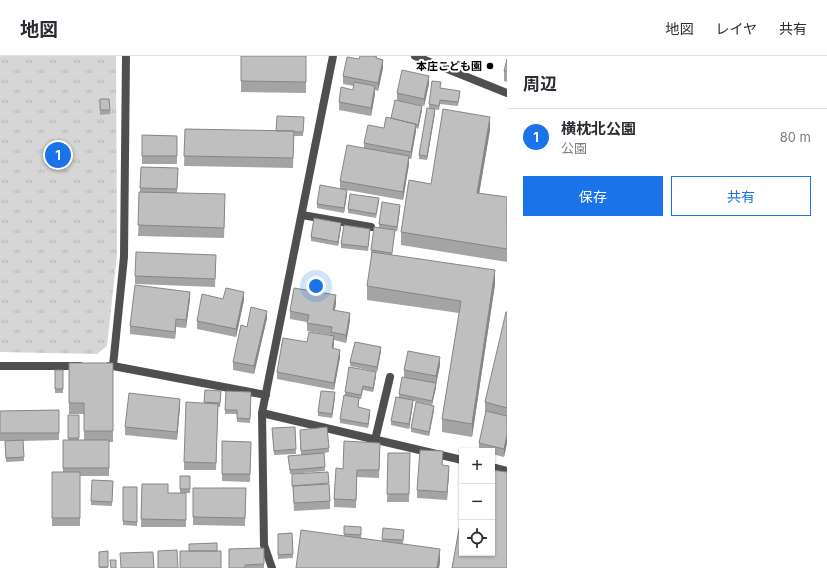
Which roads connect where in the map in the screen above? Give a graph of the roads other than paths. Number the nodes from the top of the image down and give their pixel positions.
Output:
1 (126, 56) edge
2 (333, 56) edge
3 (415, 56) edge
4 (507, 93) edge
5 (302, 214) junction
6 (370, 227) edge
7 (0, 366) edge
8 (113, 366) junction
9 (390, 377) dead end
10 (266, 395) junction
11 (262, 413) junction
12 (375, 440) junction
13 (459, 459) edge
14 (495, 468) edge
15 (507, 471) edge
16 (272, 568) edge

1 - 8 street
2 - 5 street
3 - 4 street
5 - 6 street
5 - 10 street
7 - 8 street
8 - 10 street
9 - 12 street
10 - 11 street
11 - 12 street
11 - 16 street
12 - 13 street
14 - 15 street

